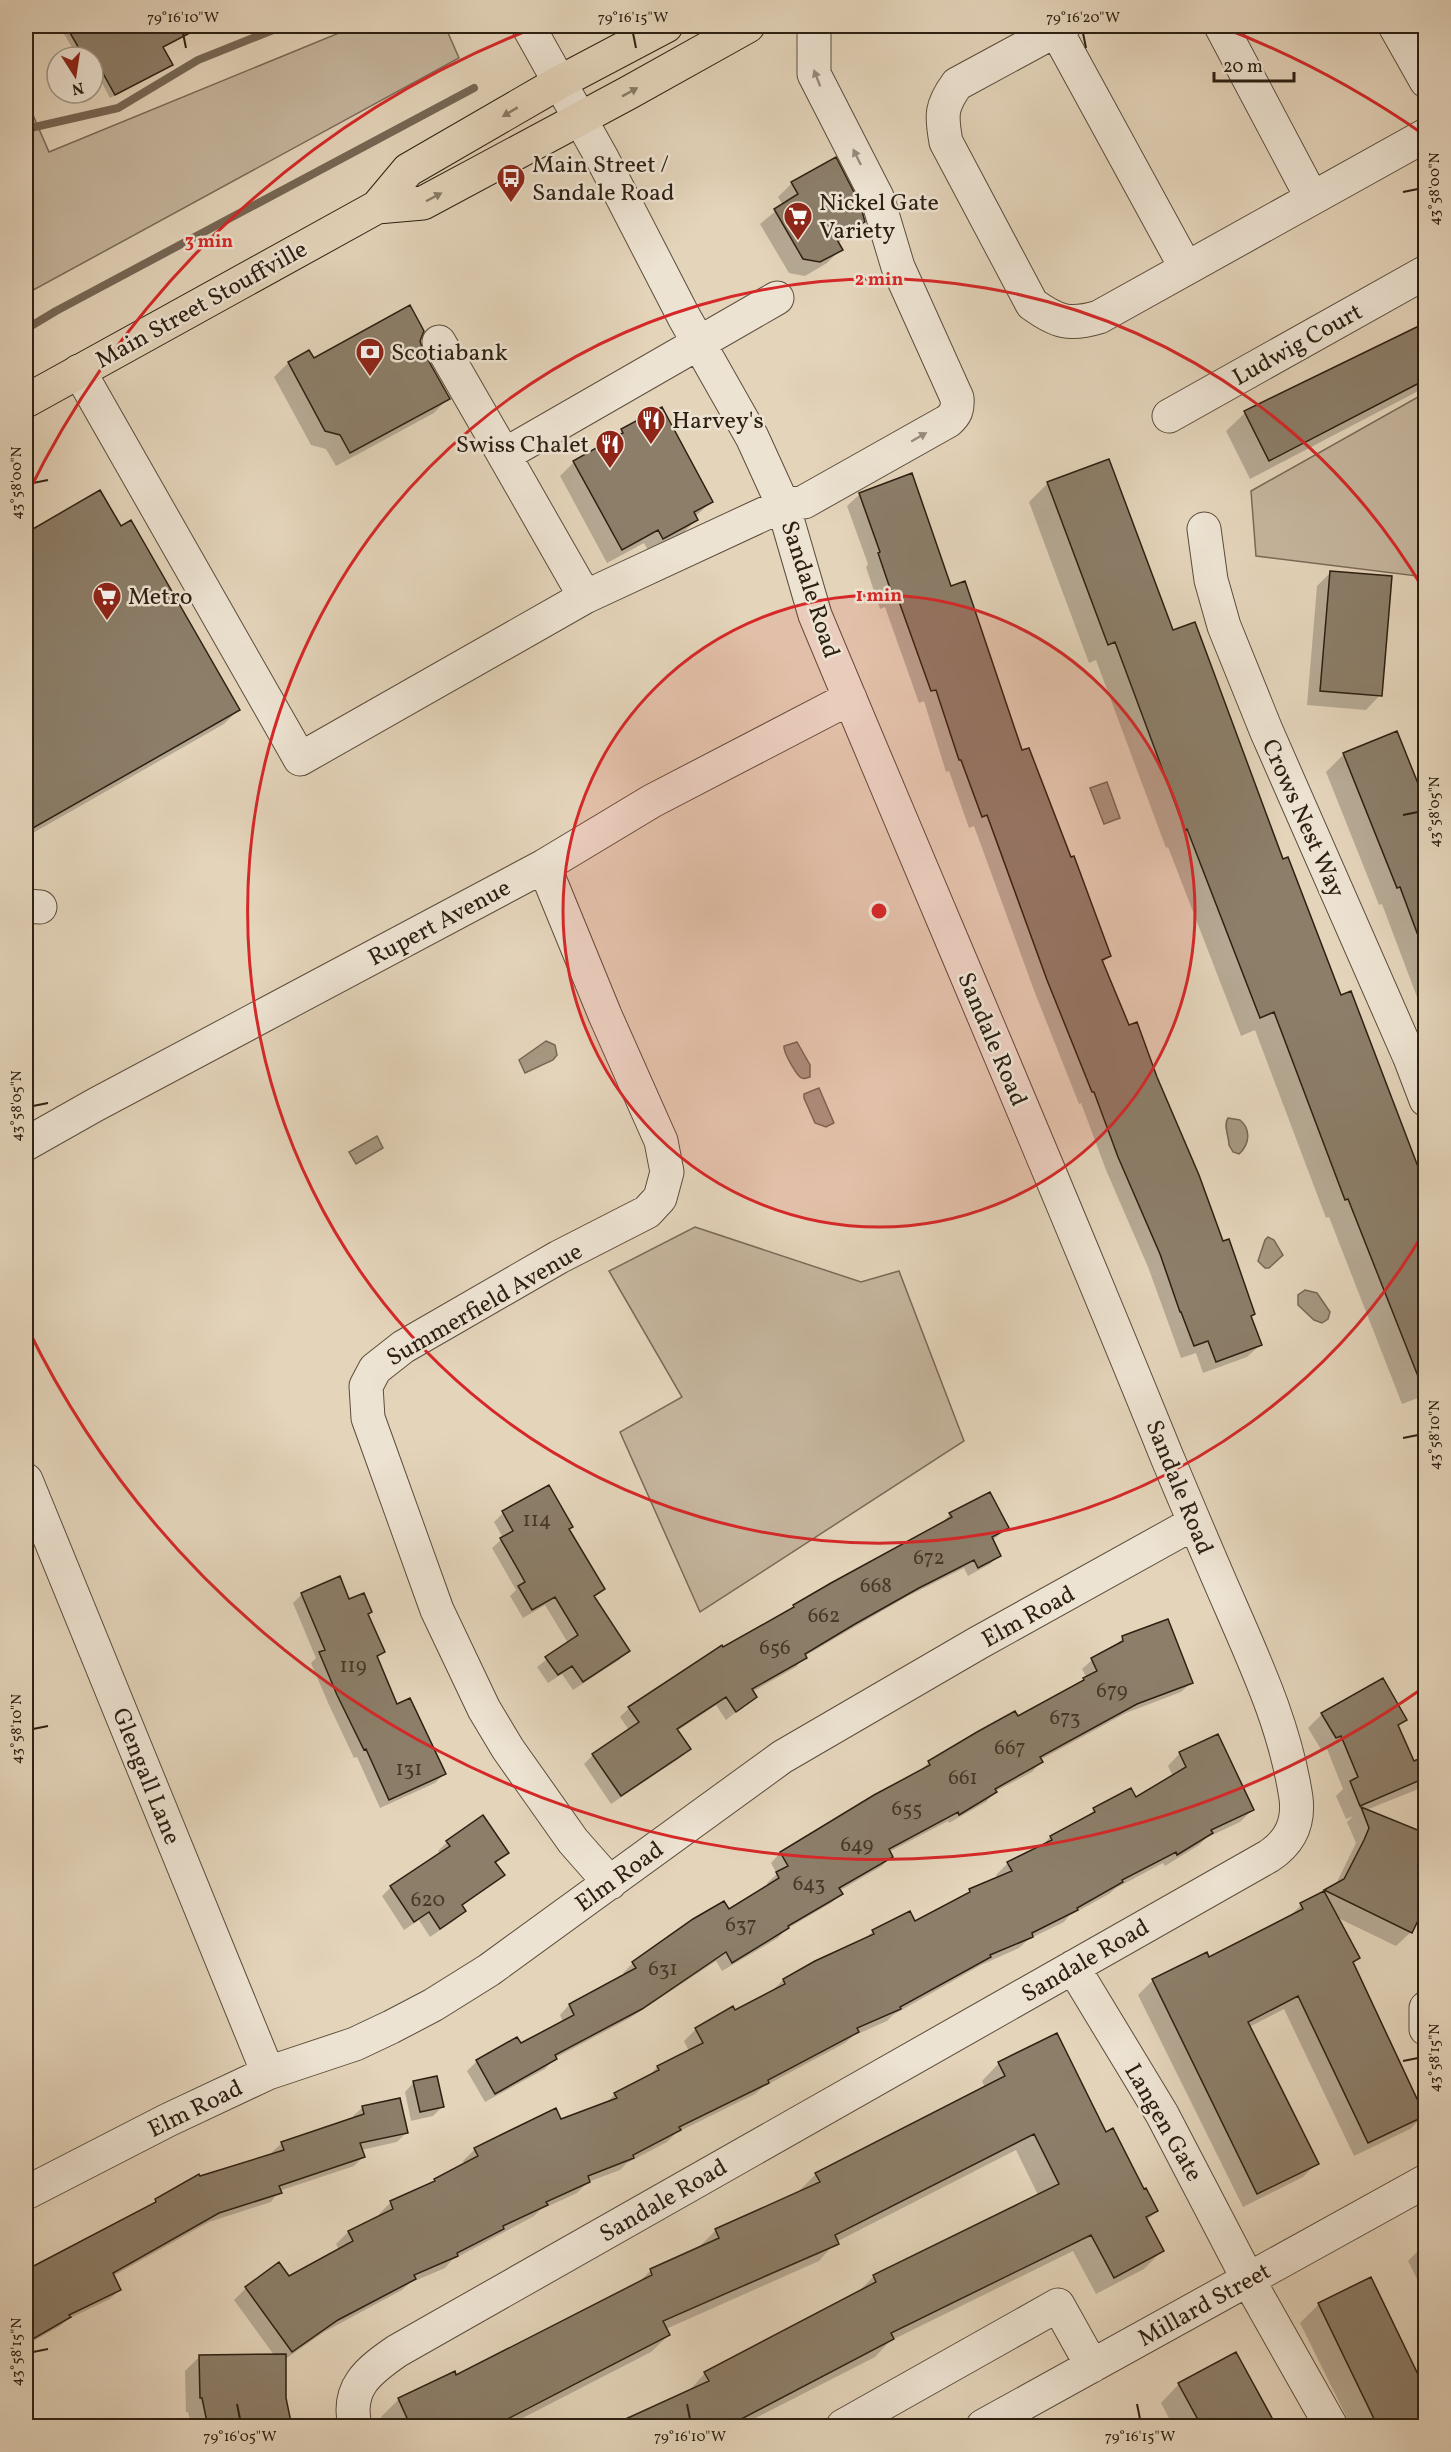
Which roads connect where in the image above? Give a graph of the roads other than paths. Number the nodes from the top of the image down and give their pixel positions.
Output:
1 (528, 26) edge
2 (666, 26) edge
3 (748, 26) edge
4 (814, 26) edge
5 (1221, 26) edge
6 (1395, 26) edge
7 (1060, 28) edge
8 (1425, 81) edge
9 (560, 82) junction
10 (578, 119) junction
11 (1425, 135) edge
12 (1312, 198) junction
13 (377, 207) junction
14 (1186, 268) junction
15 (1425, 272) edge
16 (777, 298) dead end
17 (439, 342) dead end
18 (699, 343) junction
19 (79, 371) junction
20 (26, 401) edge
21 (1168, 416) dead end
22 (504, 455) junction
23 (783, 505) junction
24 (1204, 529) dead end
25 (585, 597) junction
26 (850, 698) junction
27 (544, 866) junction
28 (1425, 1100) edge
29 (26, 1144) edge
30 (26, 1480) edge
31 (1194, 1524) junction
32 (34, 1528) edge
33 (610, 1883) junction
34 (1073, 1967) junction
35 (1425, 2008) edge
36 (1425, 2029) edge
37 (268, 2073) junction
38 (1425, 2181) edge
39 (26, 2193) edge
40 (1249, 2281) junction
41 (1092, 2366) junction
42 (998, 2423) edge
43 (355, 2427) edge
44 (843, 2427) edge
45 (1331, 2427) edge

1 - 9 street, Sandale Road
2 - 9 main road, Main Street Stouffville
10 -> 3 main road, Main Street Stouffville
23 -> 4 street
5 - 12 street
6 - 8 street
7 - 14 street
7 - 14 street
9 - 10 street, Sandale Road
9 -> 13 main road, Main Street Stouffville
13 -> 10 main road, Main Street Stouffville
10 - 18 street, Sandale Road
11 - 12 street
12 - 14 street
13 - 19 main road, Main Street Stouffville
15 - 21 street, Ludwig Court
16 - 18 street
17 - 22 street
18 - 22 street
18 - 23 street, Sandale Road
19 - 20 main road, Main Street Stouffville
19 - 25 street
22 - 25 street
23 - 25 street
23 - 26 street, Sandale Road
24 - 28 street, Crows Nest Way
26 - 27 street, Rupert Avenue
26 - 31 street, Sandale Road
27 - 29 street, Rupert Avenue
27 - 33 street, Summerfield Avenue
30 - 32 street, Glengall Lane
31 - 33 street, Elm Road
31 - 34 street, Sandale Road
32 - 37 street, Glengall Lane
33 - 37 street, Elm Road
34 - 40 street, Langen Gate
34 - 43 street, Sandale Road
35 - 36 street
37 - 39 street, Elm Road
38 - 40 street, Millard Street
40 - 41 street, Millard Street
40 - 45 street, Langen Gate
41 - 42 street, Millard Street
41 - 44 street

